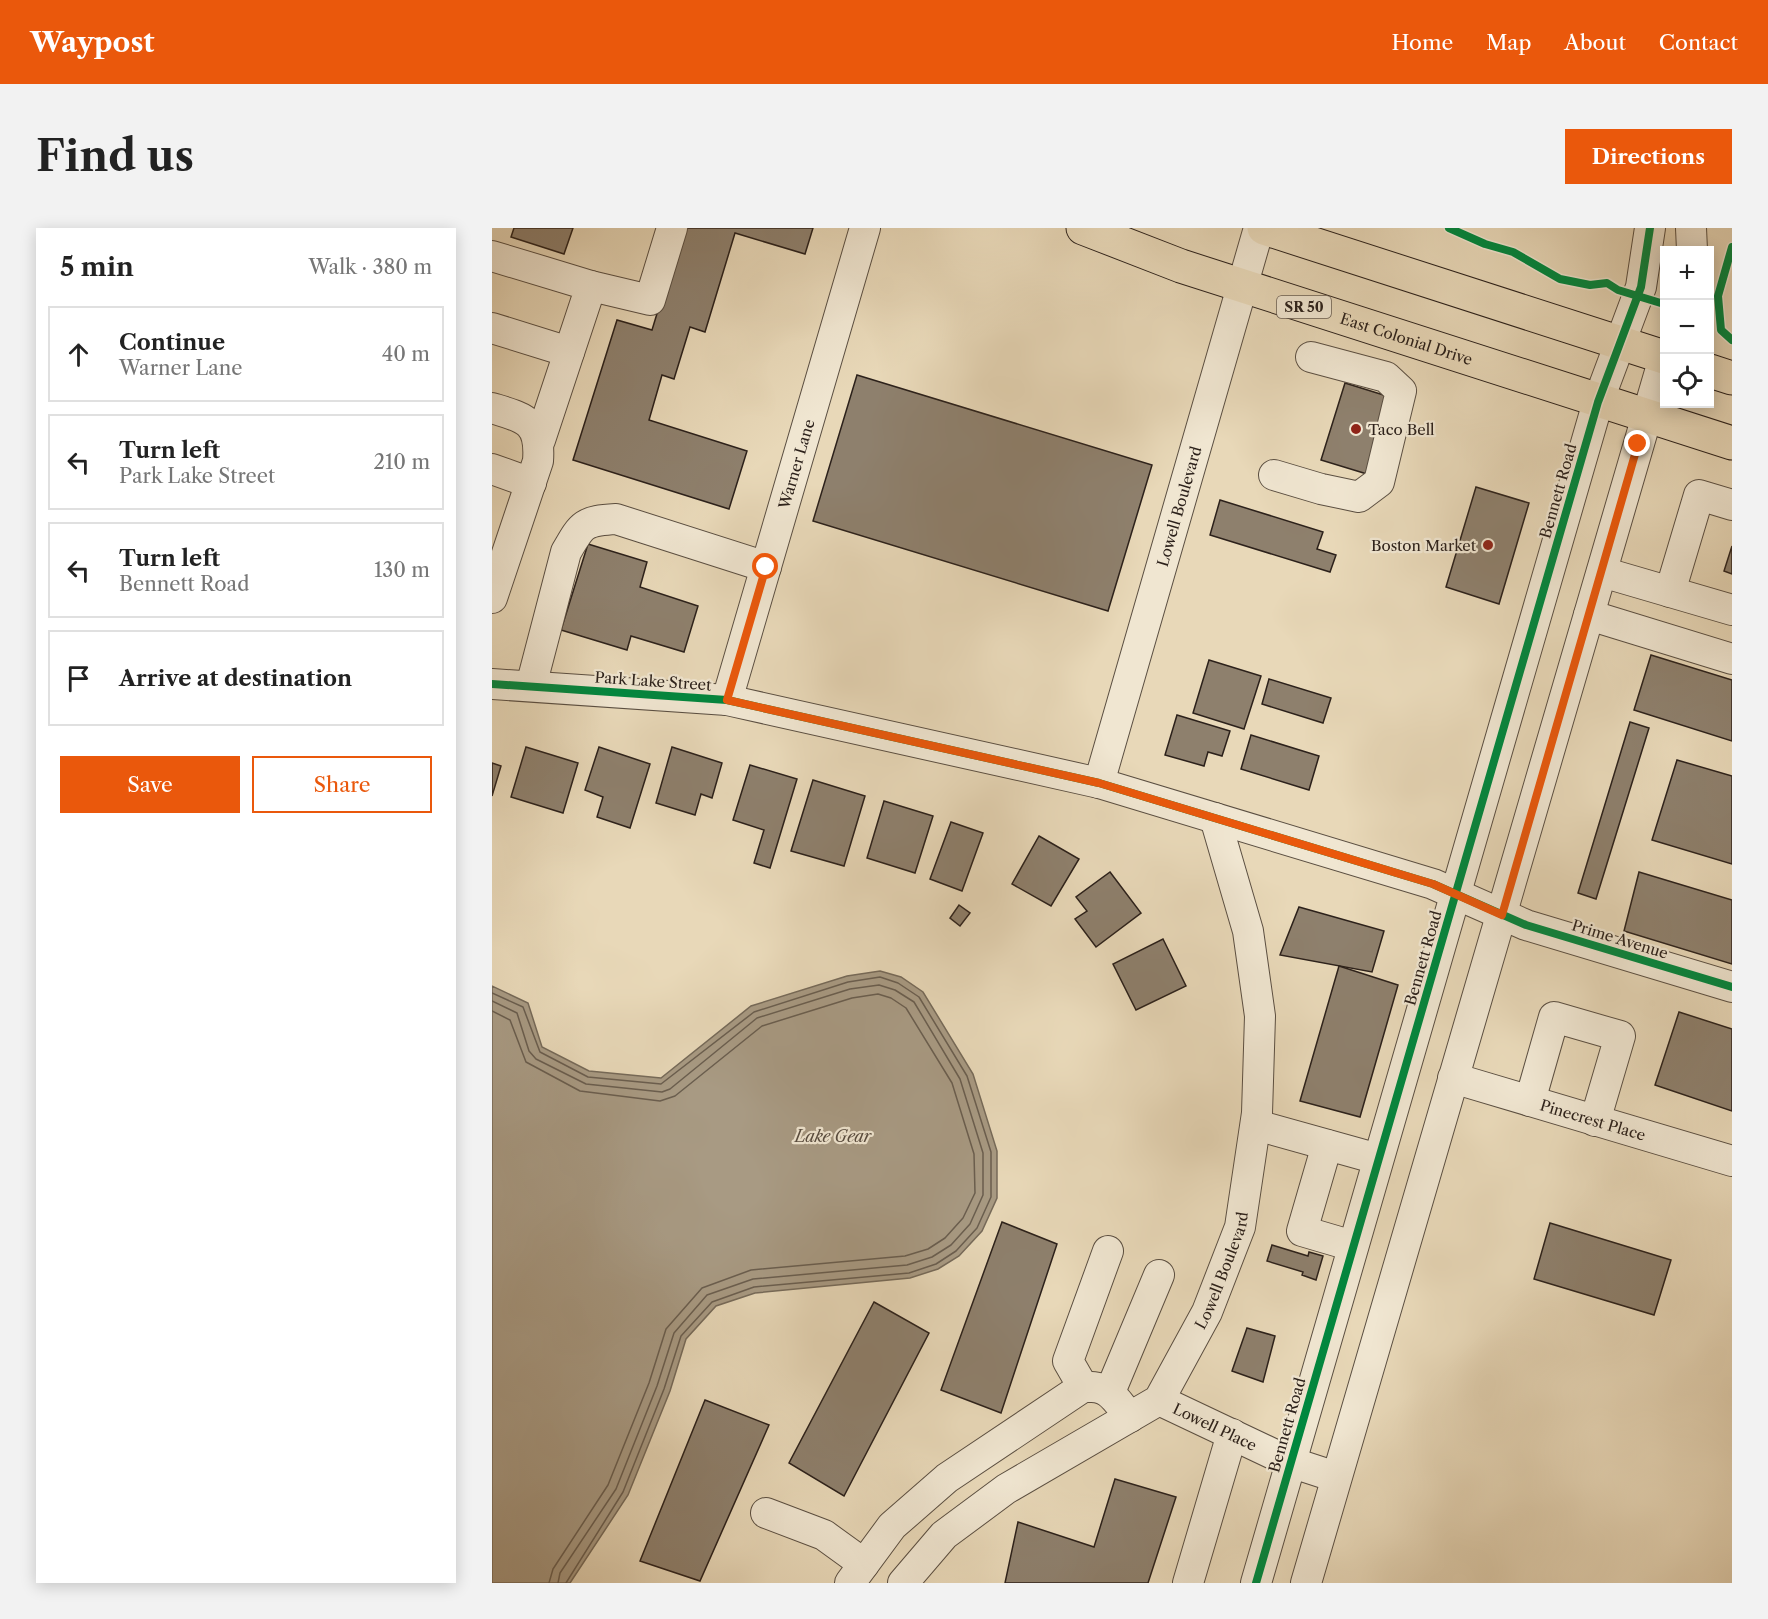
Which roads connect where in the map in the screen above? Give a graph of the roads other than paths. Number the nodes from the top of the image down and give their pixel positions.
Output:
1 (672, 228) edge
2 (865, 228) edge
3 (1083, 228) edge
4 (1259, 228) edge
5 (1264, 228) edge
6 (1650, 228) edge
7 (1691, 228) edge
8 (1692, 246) edge
9 (492, 256) edge
10 (591, 286) junction
11 (1243, 287) junction
12 (492, 328) edge
13 (1620, 342) junction
14 (569, 352) junction
15 (1660, 355) edge
16 (1311, 357) dead end
17 (1714, 372) edge
18 (1660, 373) edge
19 (1732, 378) edge
20 (1598, 402) junction
21 (492, 408) edge
22 (1646, 417) junction
23 (540, 440) junction
24 (1732, 443) edge
25 (492, 469) edge
26 (1274, 475) dead end
27 (531, 483) junction
28 (1732, 505) edge
29 (766, 567) junction
30 (1602, 572) junction
31 (1670, 592) junction
32 (492, 598) edge
33 (1732, 610) edge
34 (1589, 615) junction
35 (1732, 659) edge
36 (492, 684) edge
37 (531, 686) junction
38 (727, 700) junction
39 (1099, 783) junction
40 (1215, 818) junction
41 (1456, 894) junction
42 (1502, 915) junction
43 (1732, 987) edge
44 (1453, 1078) junction
45 (1530, 1101) junction
46 (1595, 1121) junction
47 (1256, 1125) junction
48 (1327, 1145) junction
49 (1378, 1160) junction
50 (1732, 1161) edge
51 (1353, 1246) junction
52 (1108, 1251) dead end
53 (1159, 1275) dead end
54 (1096, 1389) junction
55 (1160, 1400) junction
56 (1130, 1417) junction
57 (1232, 1434) junction
58 (1290, 1462) junction
59 (1336, 1477) junction
60 (766, 1513) dead end
61 (857, 1574) edge
62 (911, 1581) edge
63 (1188, 1583) edge
64 (1256, 1583) edge
65 (1306, 1583) edge

1 - 10 street
2 - 29 street, Warner Lane
3 - 11 highway, East Colonial Drive / SR 50
4 - 11 street, Lowell Boulevard
5 - 13 highway
6 - 13 street, Bennett Road
7 - 8 street
9 - 10 street
10 - 14 street
11 - 20 highway, East Colonial Drive / SR 50
11 - 39 street, Lowell Boulevard
12 - 14 street
13 - 15 highway
13 - 20 street, Bennett Road
14 - 23 street
16 - 26 street
17 - 19 highway
18 - 22 street
20 - 22 highway, East Colonial Drive / SR 50
20 - 41 street, Bennett Road
21 - 23 street
22 - 24 highway, East Colonial Drive / SR 50
22 - 30 street
23 - 27 street
25 - 27 street
27 - 32 street
28 - 31 street
29 - 37 street
29 - 38 street, Warner Lane
30 - 31 street
30 - 34 street
31 - 33 street
34 - 35 street
34 - 42 street
36 - 37 street, Park Lake Street
37 - 38 street, Park Lake Street
38 - 39 street, Park Lake Street
39 - 40 street, Park Lake Street
40 - 41 street, Park Lake Street
40 - 47 street, Lowell Boulevard
41 - 42 street, Park Lake Street
41 - 49 street, Bennett Road
42 - 43 street, Prime Avenue
42 - 44 street
44 - 45 street, Pinecrest Place
44 - 59 street
45 - 46 street, Pinecrest Place
45 - 46 street
46 - 50 street, Pinecrest Place
47 - 48 street
47 - 55 street, Lowell Boulevard
48 - 49 street
48 - 51 street
49 - 51 street, Bennett Road
51 - 58 street, Bennett Road
52 - 54 street
53 - 54 street
54 - 56 street
54 - 61 street
55 - 56 street
55 - 57 street, Lowell Place
56 - 62 street
57 - 58 street, Lowell Place
57 - 63 street
58 - 59 street, Lowell Place
58 - 64 street, Bennett Road
59 - 65 street
60 - 61 street

